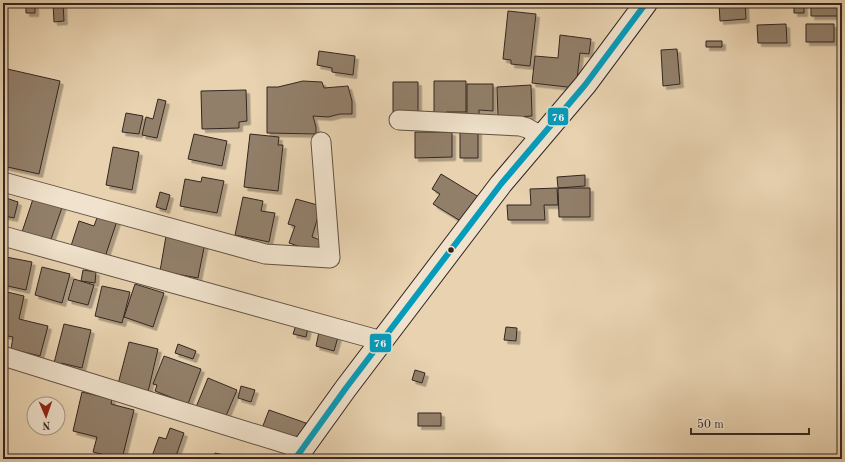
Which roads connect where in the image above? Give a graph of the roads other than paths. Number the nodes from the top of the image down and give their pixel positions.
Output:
1 (646, 3) edge
2 (399, 120) dead end
3 (541, 136) junction
4 (321, 142) dead end
5 (3, 182) edge
6 (3, 236) edge
7 (382, 341) junction
8 (3, 356) edge
9 (299, 454) edge

1 - 3 street
2 - 3 street
3 - 7 street
4 - 5 street
6 - 7 street
7 - 9 street
8 - 9 street

